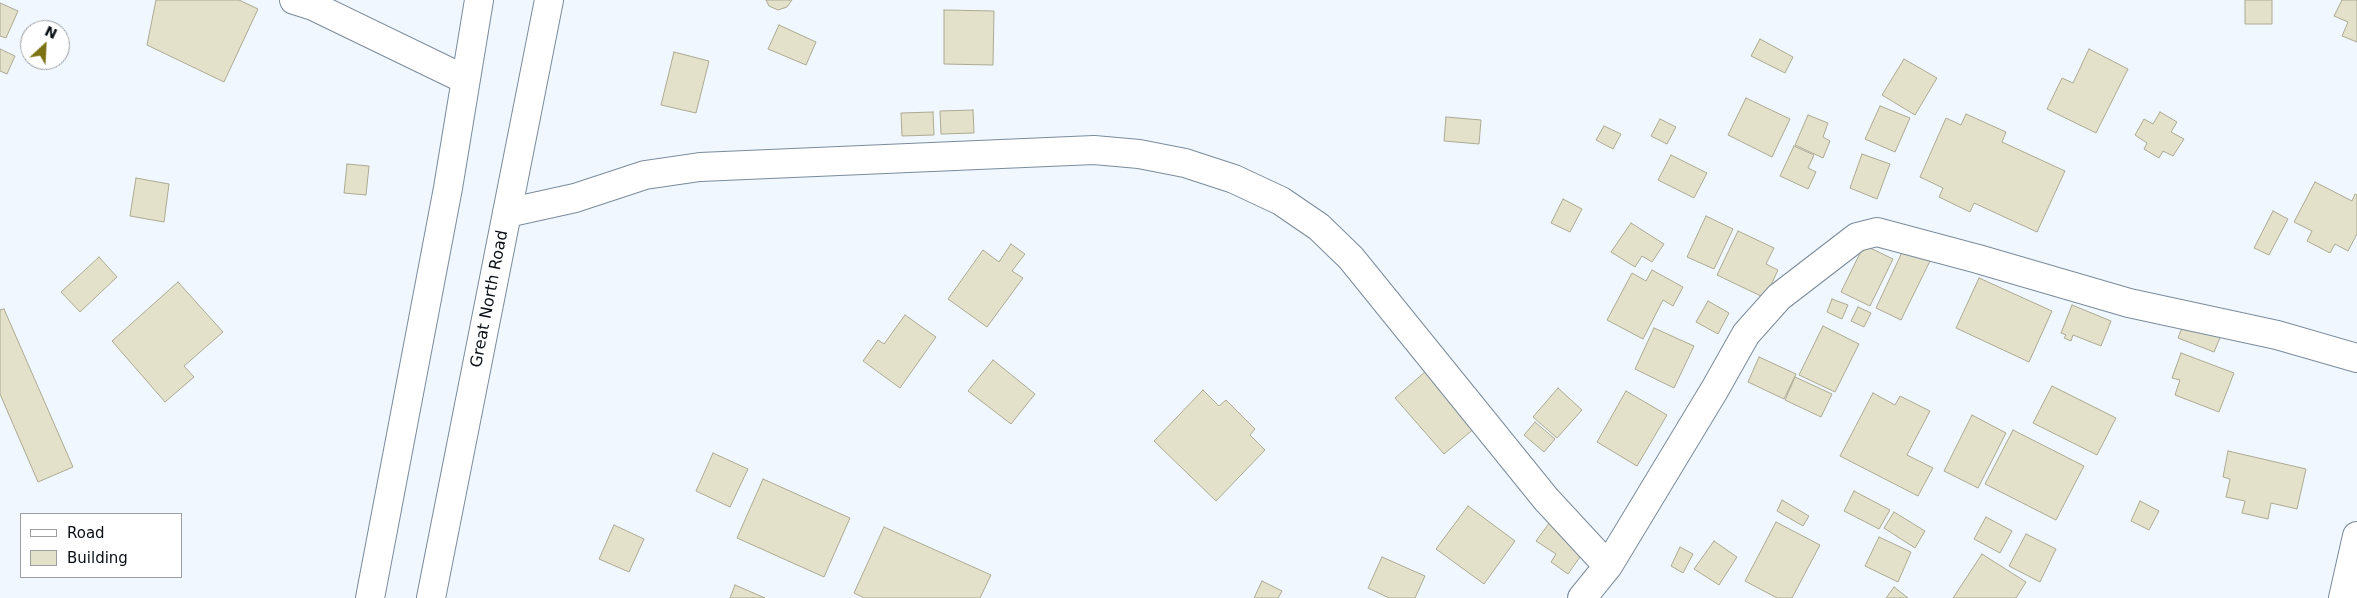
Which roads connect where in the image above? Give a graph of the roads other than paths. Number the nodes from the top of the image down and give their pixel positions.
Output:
1 (294, 0) edge
2 (479, 0) edge
3 (549, 0) edge
4 (464, 79) junction
5 (507, 213) junction
6 (2357, 358) edge
7 (2357, 536) edge
8 (1608, 566) junction
9 (370, 598) edge
10 (431, 598) edge
11 (1582, 598) edge
12 (2343, 598) edge

1 - 4 main road
2 - 4 main road
3 - 5 main road, Great North Road
4 - 9 main road
5 - 8 main road
5 - 10 main road, Great North Road
6 - 8 main road
7 - 12 main road
8 - 11 main road

